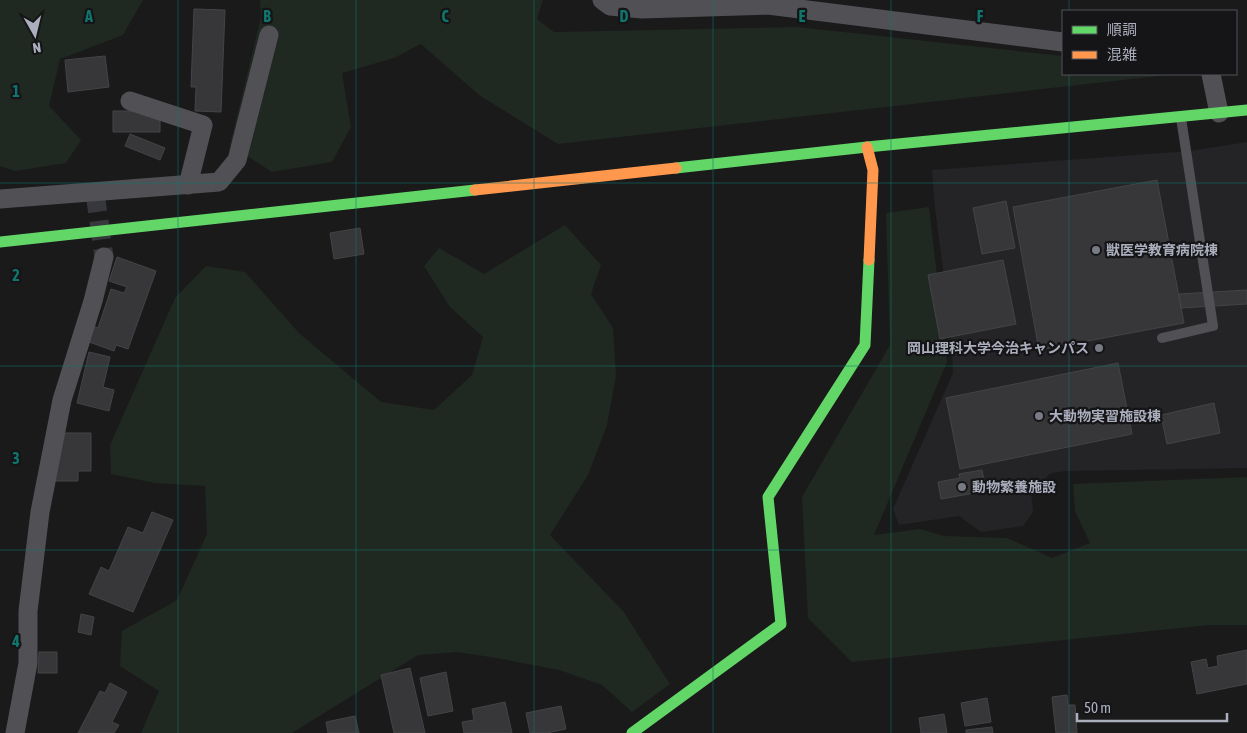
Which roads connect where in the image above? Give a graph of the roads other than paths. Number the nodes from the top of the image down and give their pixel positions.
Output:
1 (602, 0) edge
2 (269, 35) dead end
3 (1062, 42) edge
4 (1212, 75) edge
5 (130, 101) dead end
6 (1247, 110) edge
7 (1219, 113) junction
8 (1181, 117) junction
9 (868, 147) junction
10 (188, 186) junction
11 (0, 199) edge
12 (0, 242) edge
13 (104, 257) tunnel mouth
14 (1162, 338) dead end
15 (16, 733) edge
16 (632, 733) edge

1 - 3 street
2 - 10 street
4 - 7 street
5 - 10 street
6 - 7 street
7 - 8 street
8 - 9 street
8 - 14 lane
9 - 12 street
9 - 16 street
10 - 11 street
13 - 15 street

